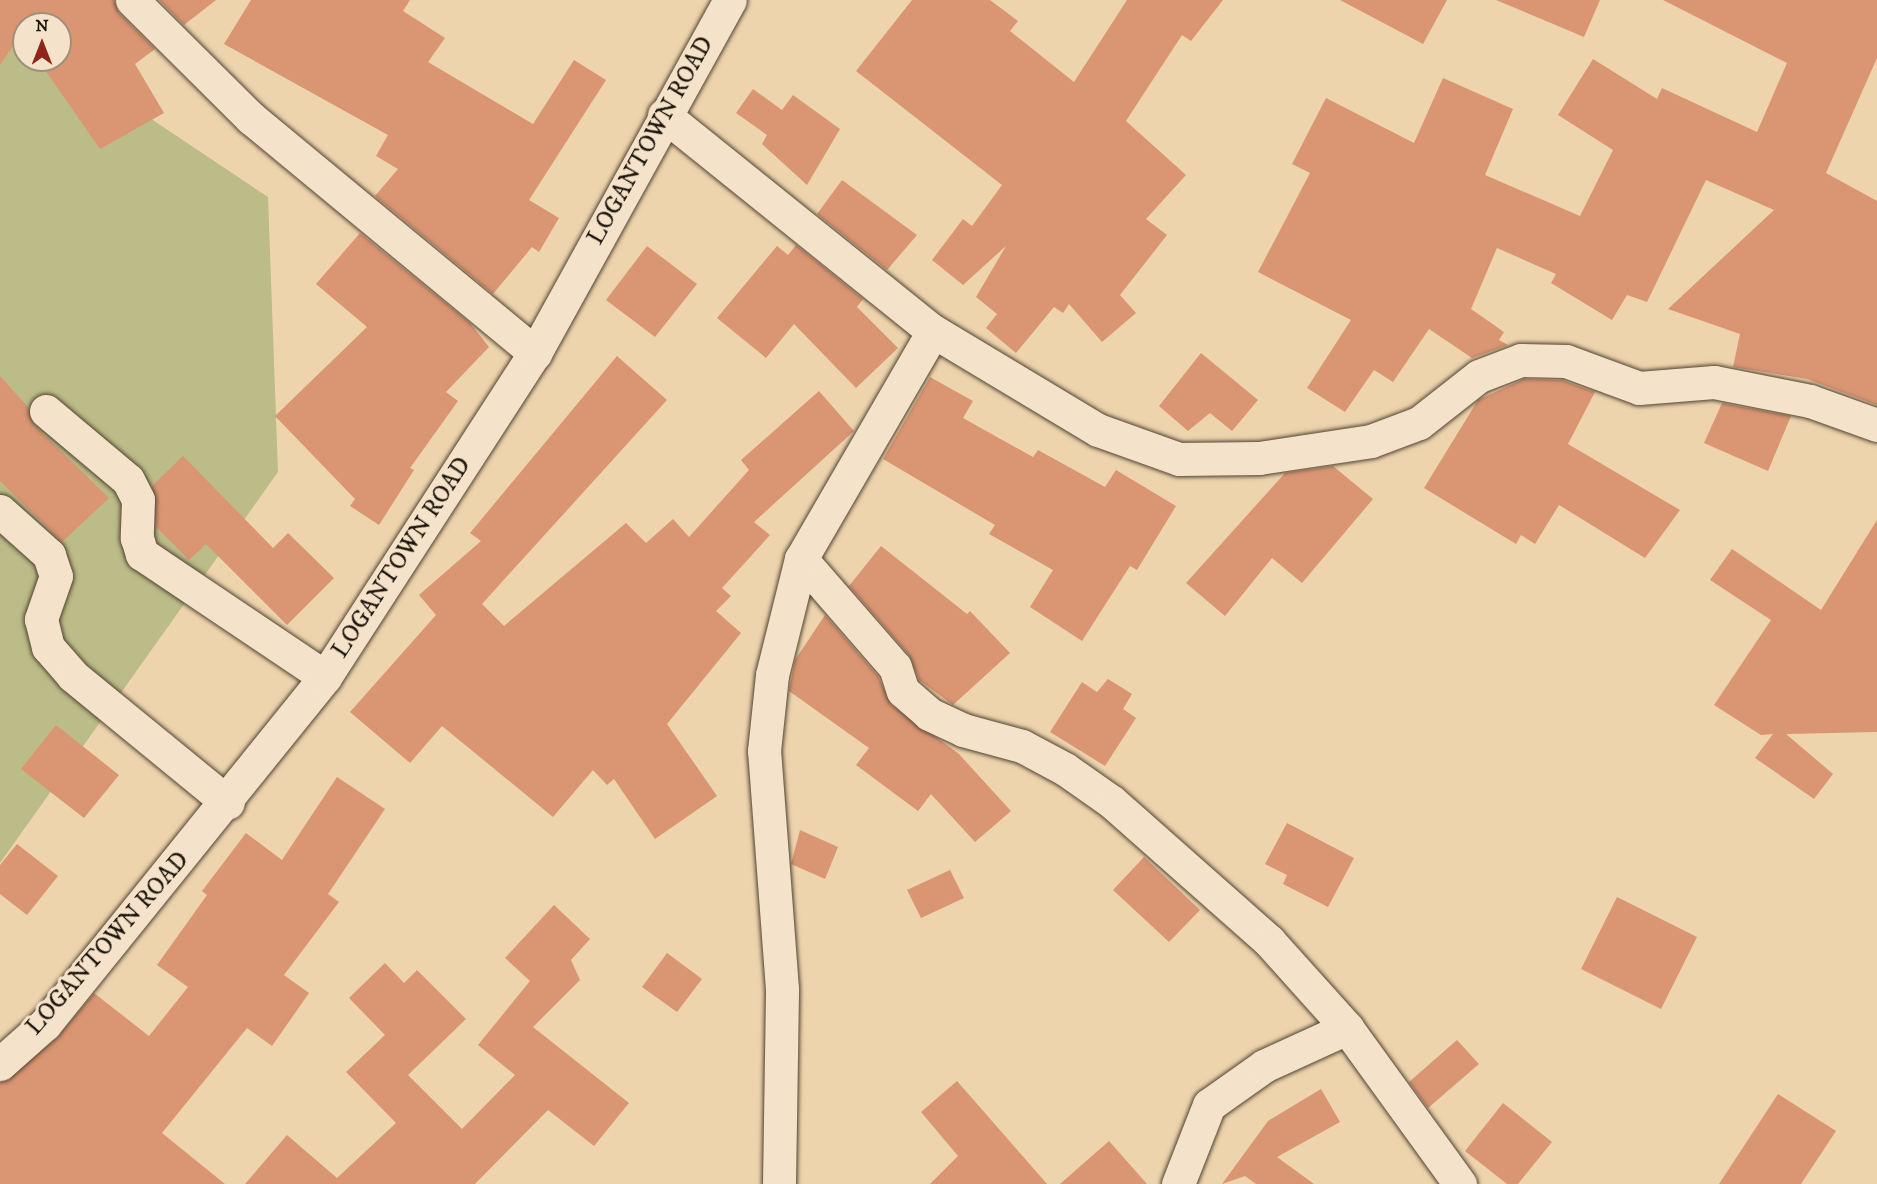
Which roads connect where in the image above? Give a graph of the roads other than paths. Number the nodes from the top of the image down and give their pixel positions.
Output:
1 (132, 0) edge
2 (730, 0) edge
3 (664, 115) junction
4 (933, 331) junction
5 (535, 353) junction
6 (46, 411) dead end
7 (1877, 425) edge
8 (0, 512) edge
9 (801, 560) junction
10 (325, 677) junction
11 (228, 803) junction
12 (1347, 1028) junction
13 (0, 1064) edge
14 (780, 1184) edge
15 (1178, 1184) edge
16 (1460, 1184) edge

1 - 5 street
2 - 3 street, LOGANTOWN ROAD
3 - 4 street
3 - 5 street, LOGANTOWN ROAD
4 - 7 street
4 - 9 street
5 - 10 street, LOGANTOWN ROAD
6 - 10 street
8 - 11 street
9 - 12 street
9 - 14 street
10 - 11 street, LOGANTOWN ROAD
11 - 13 street, LOGANTOWN ROAD
12 - 15 street
12 - 16 street

